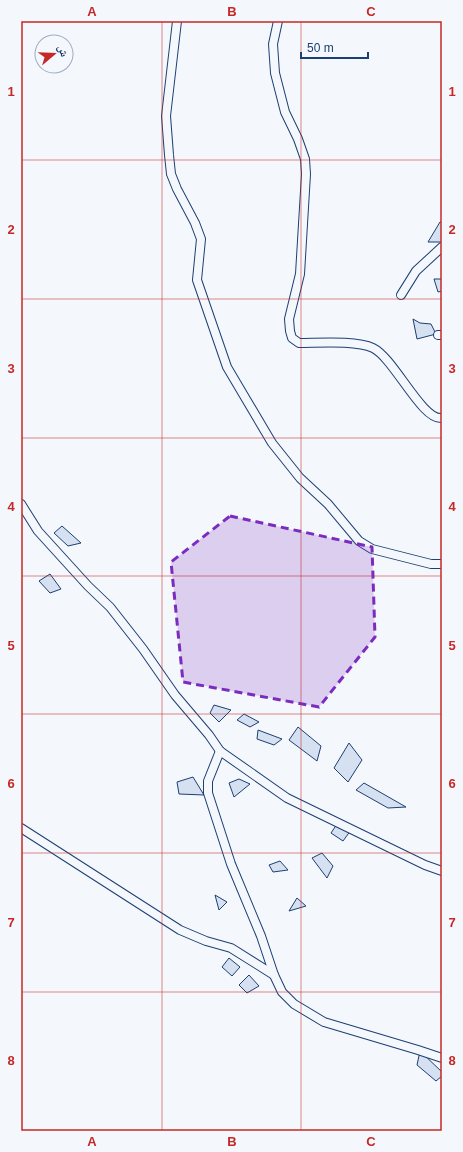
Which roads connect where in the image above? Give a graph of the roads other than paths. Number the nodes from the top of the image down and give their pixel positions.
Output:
1 (177, 21) edge
2 (278, 21) edge
3 (442, 247) edge
4 (401, 295) dead end
5 (442, 418) edge
6 (21, 504) edge
7 (442, 564) edge
8 (220, 751) junction
9 (21, 828) edge
10 (442, 871) edge
11 (274, 975) junction
12 (442, 1058) edge

1 - 7 street
2 - 5 street
3 - 4 street
6 - 8 street
8 - 10 street
8 - 11 street
9 - 11 street
11 - 12 street

